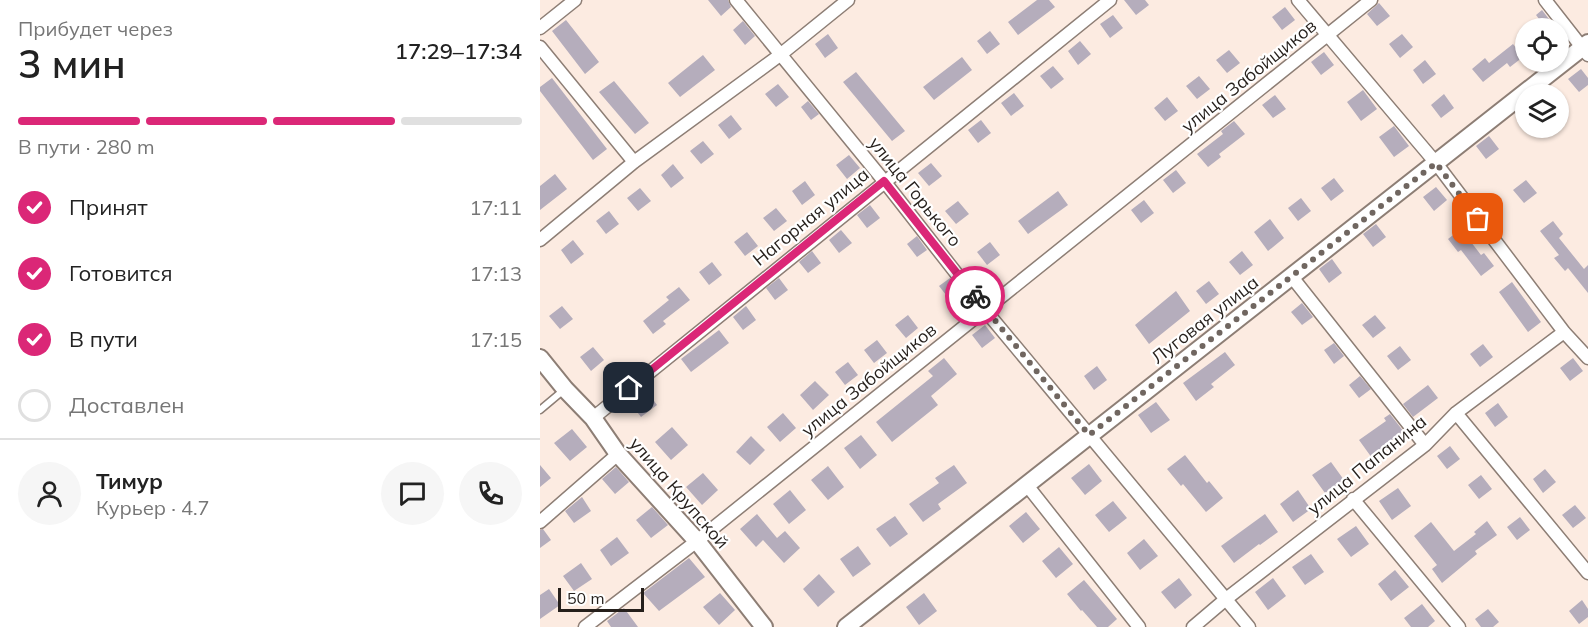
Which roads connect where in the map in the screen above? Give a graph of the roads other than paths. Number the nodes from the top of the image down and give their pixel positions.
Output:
1 (575, 0) edge
2 (736, 0) edge
3 (848, 0) edge
4 (1110, 0) edge
5 (1298, 0) edge
6 (1371, 0) edge
7 (1545, 0) edge
8 (540, 28) edge
9 (1327, 36) junction
10 (540, 47) edge
11 (1586, 49) edge
12 (780, 55) junction
13 (634, 162) junction
14 (1436, 163) junction
15 (884, 181) junction
16 (540, 240) edge
17 (1292, 277) junction
18 (985, 310) junction
19 (1564, 333) junction
20 (540, 358) edge
21 (1588, 358) edge
22 (565, 389) junction
23 (540, 410) edge
24 (1456, 413) junction
25 (593, 418) junction
26 (1089, 435) junction
27 (1425, 445) junction
28 (618, 453) junction
29 (1026, 484) junction
30 (1353, 499) junction
31 (540, 522) edge
32 (697, 541) junction
33 (1588, 573) edge
34 (1226, 598) junction
35 (585, 627) edge
36 (765, 627) edge
37 (846, 627) edge
38 (1139, 627) edge
39 (1193, 627) edge
40 (1250, 627) edge
41 (1459, 627) edge

1 - 8 street
2 - 12 street, улица Горького
3 - 12 street
4 - 15 street, Нагорная улица
5 - 9 street
6 - 9 street, улица Забойщиков
7 - 11 street
9 - 14 street
9 - 18 street, улица Забойщиков
10 - 13 street
11 - 14 main road, Луговая улица
12 - 13 street
12 - 15 street, улица Горького
13 - 16 street
14 - 17 main road, Луговая улица
14 - 19 street
15 - 18 street, улица Горького
15 - 25 street, Нагорная улица
17 - 26 main road, Луговая улица
17 - 27 street
18 - 26 street, улица Горького
18 - 32 street, улица Забойщиков
19 - 21 street
19 - 24 street, улица Папанина
20 - 22 main road, улица Крупской
22 - 23 lane
22 - 25 main road, улица Крупской
24 - 27 street, улица Папанина
24 - 33 street
25 - 28 main road, улица Крупской
26 - 29 main road, Луговая улица
26 - 34 street, улица Горького
27 - 30 street, улица Папанина
28 - 31 street
28 - 32 main road, улица Крупской
29 - 37 main road, Луговая улица
29 - 38 street
30 - 34 street, улица Папанина
30 - 41 street
32 - 35 street, улица Забойщиков
32 - 36 main road, улица Крупской
34 - 39 street, улица Папанина
34 - 40 street, улица Горького

